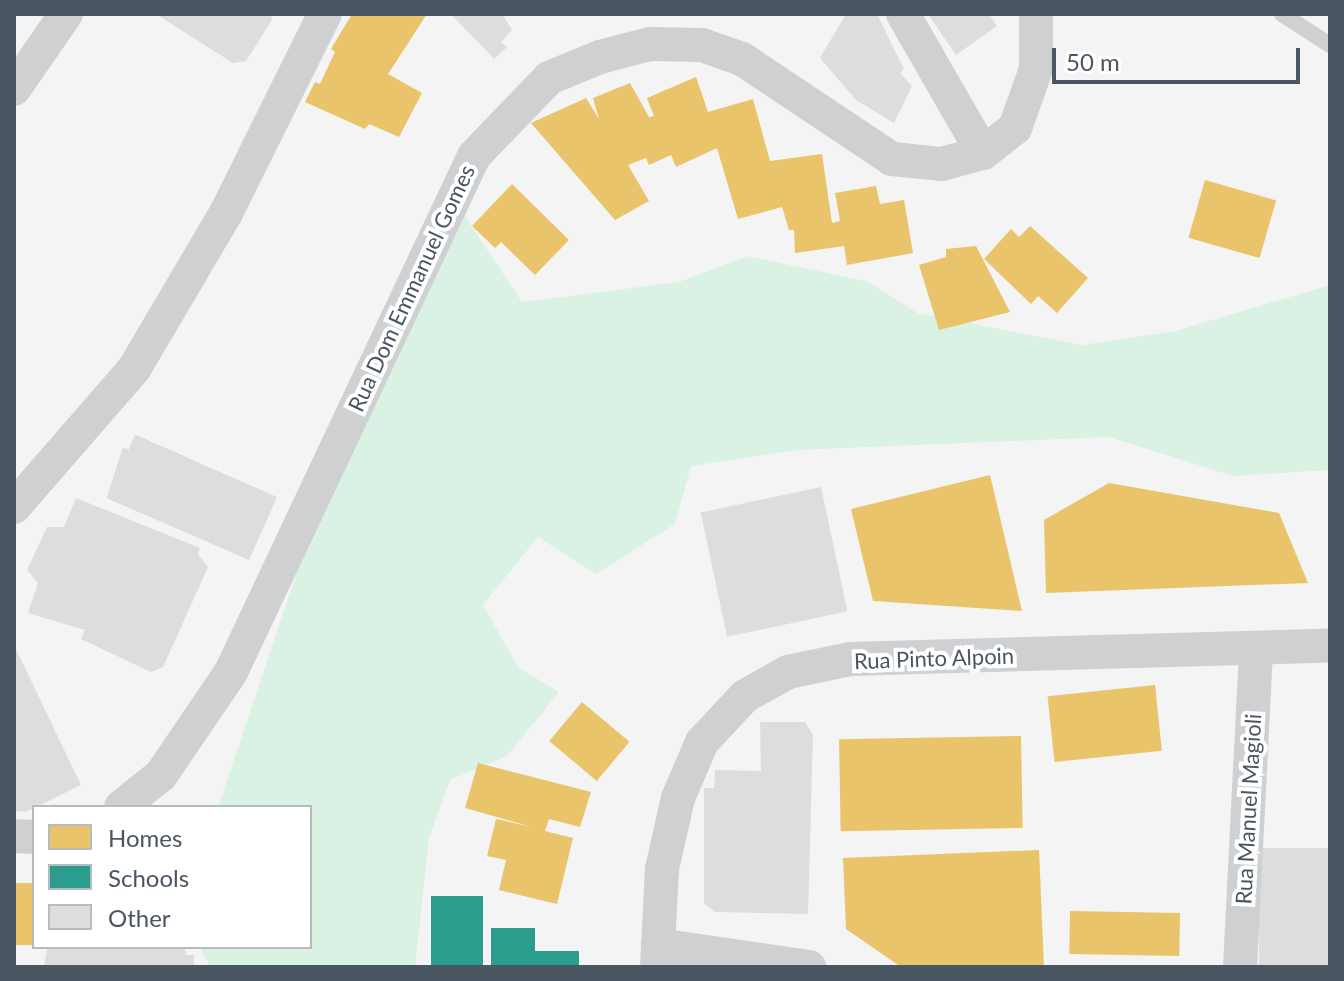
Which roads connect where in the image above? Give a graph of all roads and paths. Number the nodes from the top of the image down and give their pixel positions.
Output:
1 (66, 14) edge
2 (325, 14) edge
3 (903, 14) edge
4 (1036, 14) edge
5 (1282, 14) edge
6 (1330, 45) edge
7 (14, 89) edge
8 (983, 153) junction
9 (14, 507) edge
10 (1330, 646) edge
11 (1256, 651) junction
12 (124, 805) edge
13 (658, 956) edge
14 (809, 967) edge
15 (1240, 967) edge

1 - 7 street
2 - 9 street
3 - 8 street
4 - 8 street, Rua Dom Emmanuel Gomes
5 - 6 lane
8 - 12 street, Rua Dom Emmanuel Gomes
10 - 11 street, Rua Pinto Alpoin
11 - 13 street, Rua Pinto Alpoin
11 - 15 street, Rua Manuel Magioli
13 - 14 street

